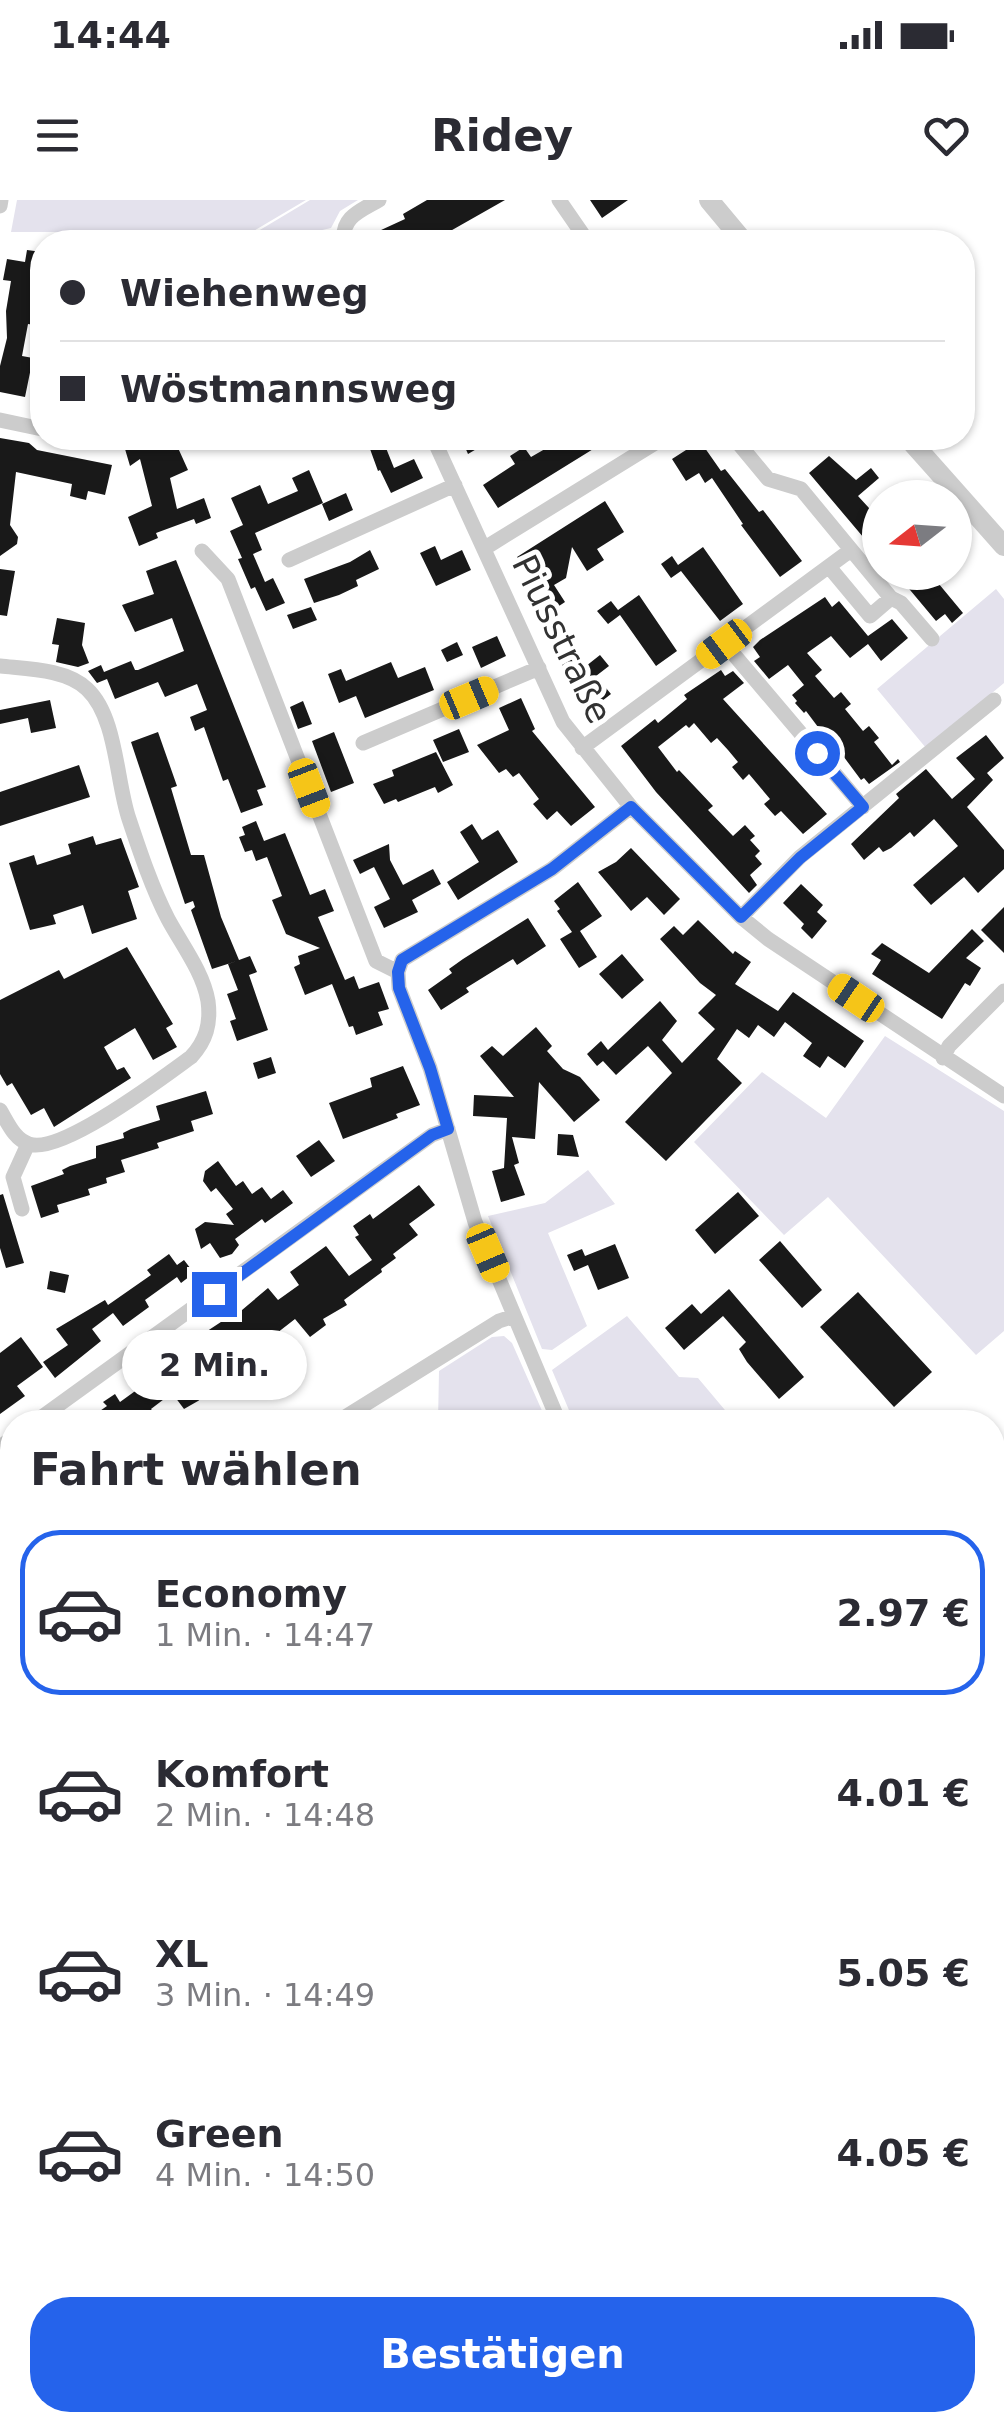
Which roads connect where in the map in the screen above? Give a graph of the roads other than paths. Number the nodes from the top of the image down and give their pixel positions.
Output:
1 (380, 200) edge
2 (559, 200) edge
3 (709, 200) edge
4 (344, 230) edge
5 (580, 230) edge
6 (734, 230) edge
7 (0, 420) edge
8 (30, 426) edge
9 (439, 450) edge
10 (644, 450) edge
11 (744, 450) edge
12 (919, 450) edge
13 (455, 485) junction
14 (1004, 546) edge
15 (485, 548) junction
16 (851, 550) junction
17 (202, 551) dead end
18 (289, 560) dead end
19 (830, 568) junction
20 (891, 598) junction
21 (932, 639) dead end
22 (724, 644) junction
23 (0, 666) edge
24 (539, 668) junction
25 (994, 700) dead end
26 (363, 743) dead end
27 (582, 748) junction
28 (631, 807) junction
29 (863, 807) junction
30 (741, 917) junction
31 (398, 972) junction
32 (1004, 991) edge
33 (944, 1058) junction
34 (1004, 1096) edge
35 (0, 1110) edge
36 (448, 1129) junction
37 (28, 1144) junction
38 (22, 1209) dead end
39 (514, 1316) junction
40 (52, 1410) edge
41 (356, 1410) edge
42 (554, 1410) edge

1 - 4 street
2 - 5 street
3 - 6 street
7 - 8 street
9 - 13 street, Piusstraße
10 - 15 street
11 - 16 street
12 - 14 street
13 - 15 street, Piusstraße
13 - 18 street
15 - 24 street, Piusstraße
16 - 19 street
16 - 20 street
17 - 31 street
19 - 20 street
19 - 22 street
20 - 21 street
22 - 27 street
22 - 29 street
23 - 37 street
24 - 26 street
24 - 27 street, Piusstraße
25 - 29 street
27 - 28 street, Piusstraße
28 - 30 street, Piusstraße
28 - 31 street
29 - 30 street
30 - 33 street, Piusstraße
31 - 36 street
32 - 33 street
33 - 34 street, Piusstraße
35 - 37 street
36 - 39 street
36 - 40 street
37 - 38 street
39 - 41 street
39 - 42 street

